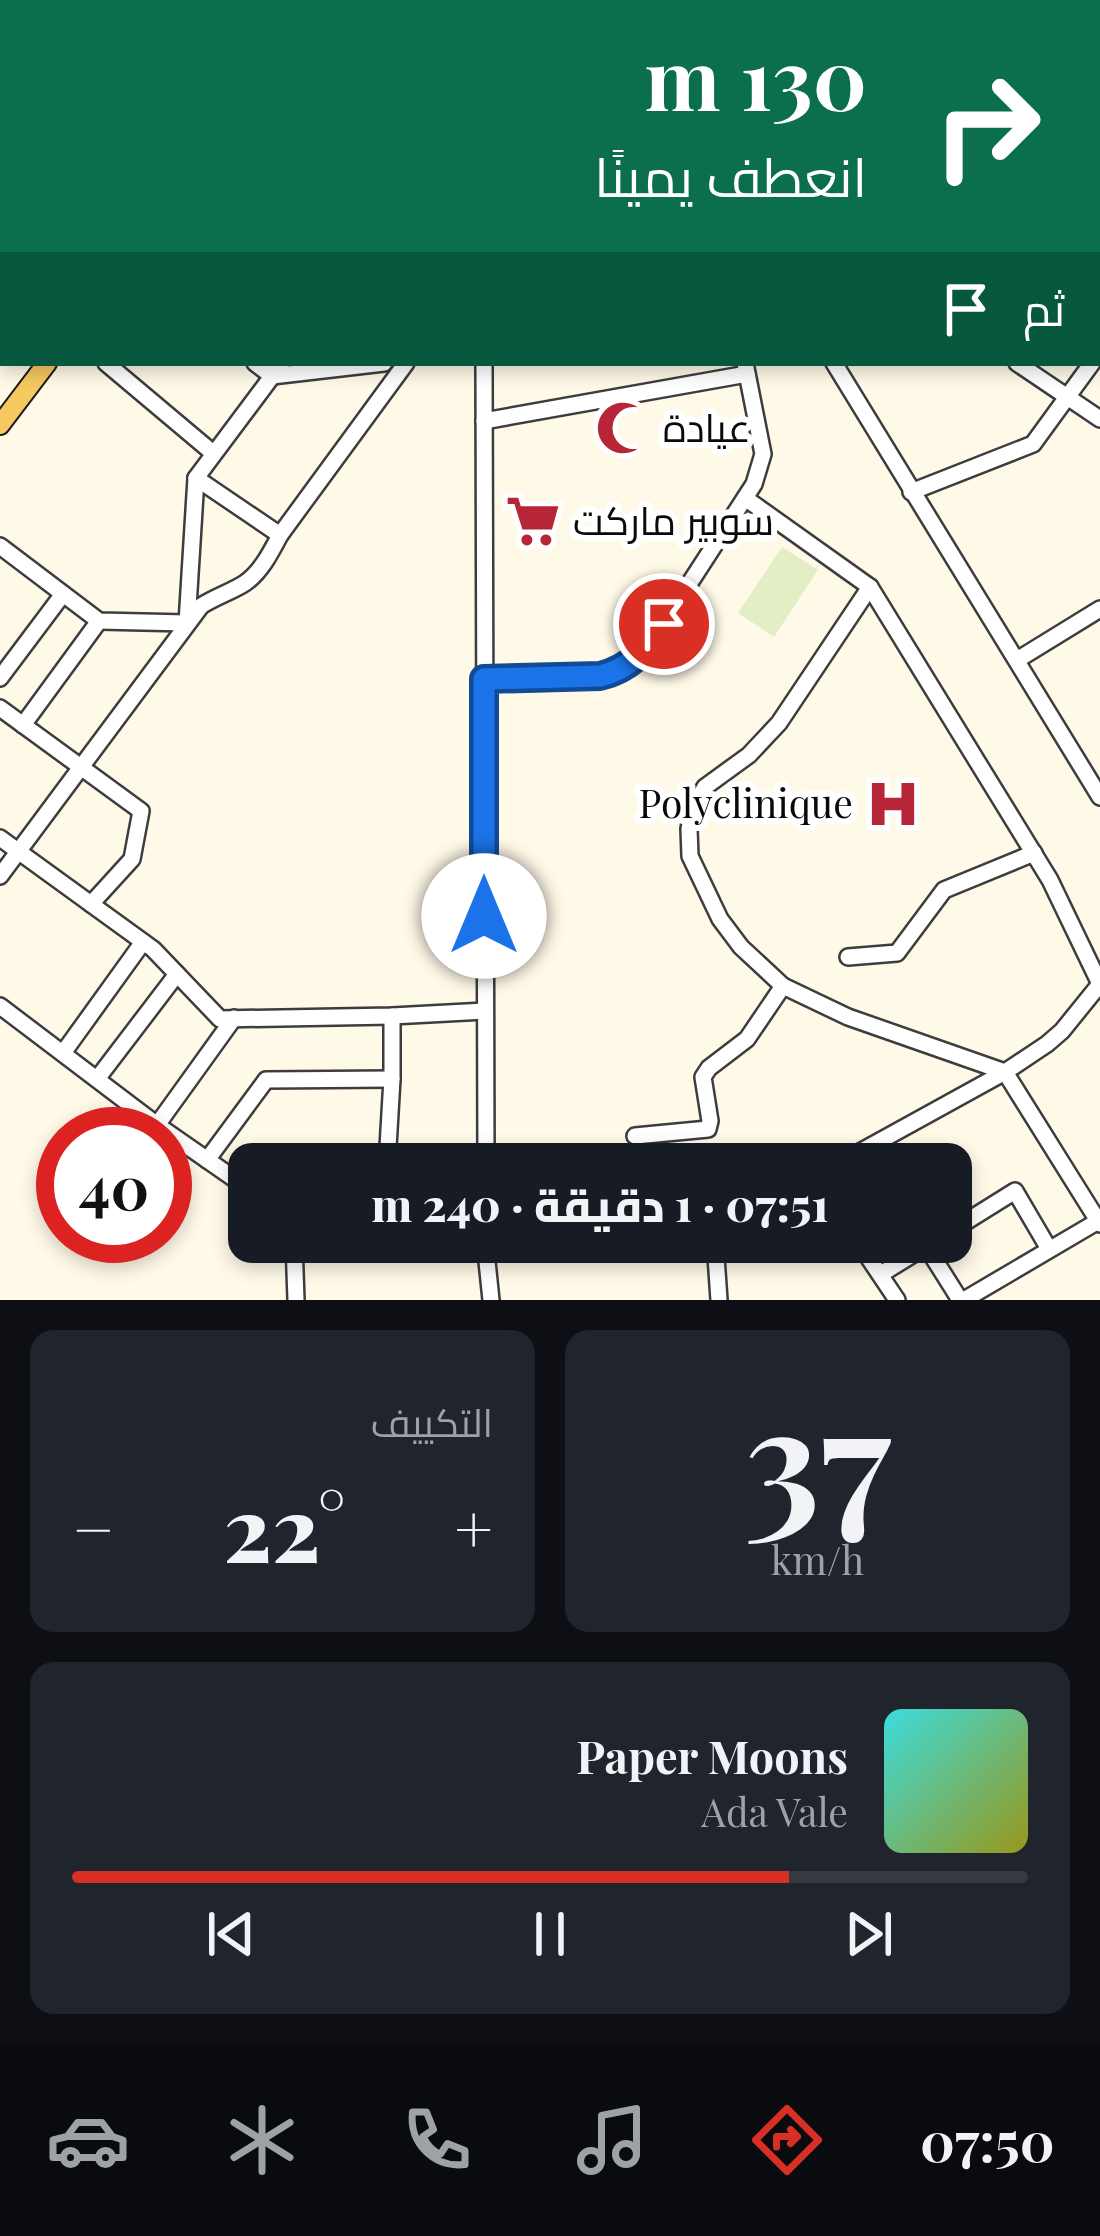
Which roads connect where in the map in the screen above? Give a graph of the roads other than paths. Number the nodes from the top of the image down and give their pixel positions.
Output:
1 (45, 366) edge
2 (110, 366) edge
3 (330, 366) edge
4 (404, 366) edge
5 (484, 366) edge
6 (840, 366) edge
7 (1021, 366) edge
8 (1090, 366) edge
9 (277, 369) edge
10 (746, 369) edge
11 (1068, 398) junction
12 (1100, 419) edge
13 (484, 421) junction
14 (0, 425) edge
15 (213, 453) junction
16 (196, 478) junction
17 (911, 492) junction
18 (745, 498) junction
19 (280, 535) junction
20 (0, 546) edge
21 (870, 587) junction
22 (63, 594) junction
23 (1100, 609) edge
24 (99, 621) junction
25 (187, 623) junction
26 (1017, 660) junction
27 (0, 678) edge
28 (484, 679) junction
29 (0, 708) edge
30 (23, 725) junction
31 (81, 767) junction
32 (1100, 797) edge
33 (0, 838) edge
34 (18, 851) junction
35 (1034, 853) junction
36 (0, 876) edge
37 (91, 904) junction
38 (142, 942) junction
39 (848, 957) dead end
40 (177, 974) junction
41 (1100, 984) edge
42 (783, 986) junction
43 (0, 1006) edge
44 (485, 1011) junction
45 (392, 1016) junction
46 (234, 1018) junction
47 (63, 1053) junction
48 (1005, 1072) junction
49 (97, 1079) junction
50 (392, 1079) junction
51 (134, 1107) edge
52 (170, 1107) edge
53 (635, 1136) dead end
54 (388, 1143) edge
55 (486, 1143) edge
56 (876, 1143) edge
57 (192, 1150) edge
58 (207, 1160) junction
59 (228, 1174) edge
60 (972, 1218) edge
61 (1100, 1222) edge
62 (1049, 1250) junction
63 (294, 1263) edge
64 (487, 1263) edge
65 (717, 1263) edge
66 (873, 1263) edge
67 (899, 1263) edge
68 (941, 1263) edge
69 (881, 1274) junction
70 (296, 1300) edge
71 (491, 1300) edge
72 (719, 1300) edge
73 (897, 1300) edge
74 (962, 1300) edge

1 - 14 main road
2 - 15 street
3 - 9 street
4 - 19 street
5 - 13 street
6 - 17 street
7 - 11 street
8 - 11 street
9 - 15 street
10 - 13 street
10 - 18 street
11 - 12 street
11 - 17 street
13 - 28 street
15 - 16 street
16 - 19 street
16 - 25 street
17 - 26 street
18 - 21 street
18 - 28 street
19 - 25 street
20 - 22 street
21 - 35 street
21 - 42 street
22 - 24 street
22 - 27 street
23 - 26 street
24 - 25 street
24 - 30 street
25 - 31 street
26 - 32 street
28 - 44 street
29 - 30 street
30 - 31 street
31 - 34 street
31 - 37 street
33 - 34 street
34 - 36 street
34 - 37 street
35 - 39 street
35 - 41 street
37 - 38 street
38 - 40 street
38 - 47 street
40 - 46 street
40 - 49 street
41 - 48 street
42 - 48 street
42 - 53 street
43 - 47 street
44 - 45 street
44 - 55 street
45 - 46 street
45 - 50 street
46 - 52 street
47 - 49 street
48 - 56 street
48 - 61 street
49 - 51 street
50 - 54 street
50 - 58 street
57 - 58 street
58 - 59 street
60 - 62 street
61 - 62 street
62 - 74 street
63 - 70 street
64 - 71 street
65 - 72 street
66 - 69 street
67 - 69 street
68 - 74 street
69 - 73 street

